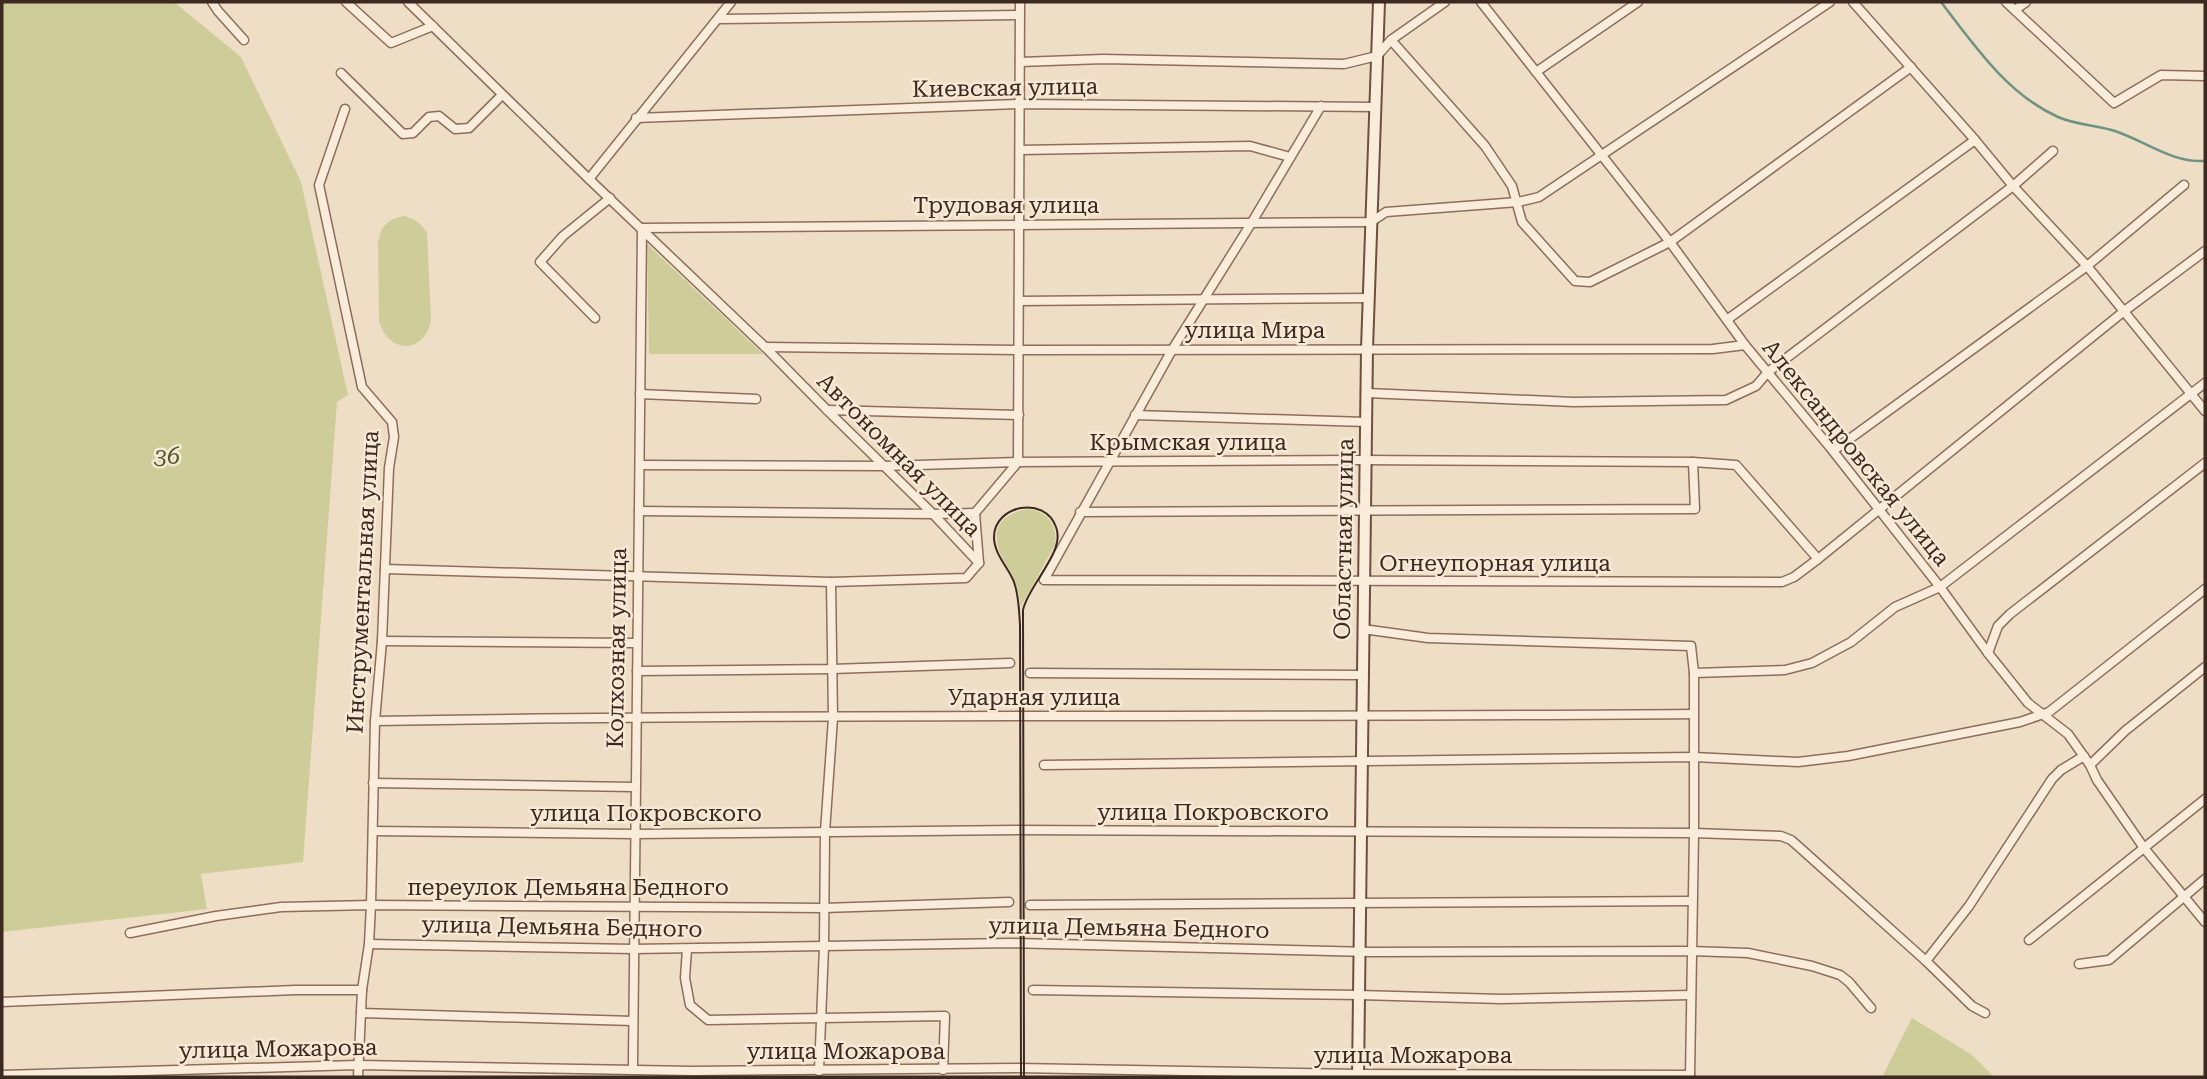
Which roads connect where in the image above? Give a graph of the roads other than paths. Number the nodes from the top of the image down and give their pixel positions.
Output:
1 (212, 2) edge
2 (346, 2) edge
3 (408, 2) edge
4 (731, 2) edge
5 (1020, 2) edge
6 (1379, 2) edge
7 (1445, 2) edge
8 (1481, 2) edge
9 (1638, 2) edge
10 (1830, 2) edge
11 (1853, 2) edge
12 (2006, 2) edge
13 (2026, 2) edge
14 (2015, 10) junction
15 (1019, 15) junction
16 (718, 19) junction
17 (433, 26) junction
18 (244, 40) dead end
19 (1391, 40) junction
20 (1377, 56) junction
21 (1020, 62) junction
22 (1911, 67) junction
23 (1536, 72) junction
24 (341, 73) dead end
25 (2205, 76) edge
26 (502, 94) junction
27 (1021, 104) junction
28 (1321, 106) junction
29 (1375, 107) junction
30 (345, 108) dead end
31 (636, 118) junction
32 (1975, 140) junction
33 (1020, 150) junction
34 (2053, 151) dead end
35 (1601, 154) junction
36 (1290, 157) junction
37 (589, 179) junction
38 (2184, 185) dead end
39 (2013, 186) junction
40 (610, 198) junction
41 (1518, 202) junction
42 (1252, 222) junction
43 (1371, 222) junction
44 (1018, 224) junction
45 (642, 228) junction
46 (1670, 242) junction
47 (2205, 251) edge
48 (2087, 266) junction
49 (1369, 298) junction
50 (1206, 299) junction
51 (1018, 300) junction
52 (2123, 312) junction
53 (595, 318) dead end
54 (1728, 320) junction
55 (1745, 345) junction
56 (765, 347) junction
57 (1367, 349) junction
58 (1019, 350) junction
59 (1172, 350) junction
60 (1768, 372) junction
61 (2205, 383) edge
62 (1367, 393) junction
63 (640, 394) junction
64 (2191, 394) junction
65 (756, 399) dead end
66 (827, 410) junction
67 (2205, 411) edge
68 (1019, 415) junction
69 (1135, 415) junction
70 (1366, 422) junction
71 (1833, 451) junction
72 (1366, 460) junction
73 (1018, 462) junction
74 (1109, 462) junction
75 (1693, 462) junction
76 (2205, 463) edge
77 (640, 465) junction
78 (884, 466) junction
79 (639, 510) junction
80 (1365, 510) junction
81 (1880, 510) junction
82 (1080, 512) junction
83 (975, 513) junction
84 (933, 514) junction
85 (1818, 559) junction
86 (979, 563) junction
87 (385, 569) junction
88 (638, 575) junction
89 (1365, 581) junction
90 (831, 582) junction
91 (1940, 587) junction
92 (2205, 589) edge
93 (1363, 629) junction
94 (382, 640) junction
95 (637, 643) junction
96 (1988, 653) junction
97 (1010, 663) dead end
98 (2205, 667) edge
99 (832, 669) junction
100 (637, 671) junction
101 (1030, 673) dead end
102 (1694, 673) junction
103 (1363, 675) junction
104 (1693, 714) junction
105 (2042, 715) junction
106 (635, 717) junction
107 (1362, 717) junction
108 (833, 718) junction
109 (375, 721) junction
110 (2084, 756) junction
111 (1694, 757) junction
112 (1361, 762) junction
113 (1044, 765) dead end
114 (2090, 765) junction
115 (373, 783) junction
116 (634, 787) junction
117 (2205, 799) edge
118 (373, 831) junction
119 (825, 832) junction
120 (1361, 833) junction
121 (1694, 833) junction
122 (634, 834) junction
123 (2144, 848) junction
124 (2205, 879) edge
125 (2183, 897) junction
126 (1692, 901) junction
127 (1009, 902) dead end
128 (1360, 904) junction
129 (371, 905) junction
130 (634, 905) junction
131 (1030, 905) dead end
132 (823, 908) junction
133 (2205, 922) edge
134 (130, 933) dead end
135 (2029, 940) dead end
136 (369, 944) junction
137 (824, 947) junction
138 (634, 949) junction
139 (687, 949) junction
140 (1691, 951) junction
141 (1359, 952) junction
142 (1926, 961) junction
143 (2079, 964) dead end
144 (362, 990) junction
145 (1033, 990) dead end
146 (1359, 995) junction
147 (1690, 995) junction
148 (2, 1002) edge
149 (1871, 1008) dead end
150 (361, 1013) junction
151 (1985, 1013) dead end
152 (820, 1018) junction
153 (633, 1021) junction
154 (358, 1065) junction
155 (633, 1070) junction
156 (943, 1070) junction
157 (819, 1071) junction
158 (693, 1074) edge
159 (2, 1075) edge
160 (1358, 1076) edge
161 (1690, 1076) edge
162 (358, 1077) edge

1 - 18 street
2 - 17 street
3 - 17 street, Автономная улица
4 - 16 street
5 - 15 street
6 - 20 main road, Областная улица
7 - 19 street
8 - 23 street, Александровская улица
9 - 23 street
10 - 35 street, Трудовая улица
11 - 22 street
12 - 14 street
13 - 14 street
14 - 25 street
15 - 16 street
15 - 21 street
16 - 31 street
17 - 26 street, Автономная улица
19 - 20 street
19 - 41 street
20 - 21 street
20 - 29 main road, Областная улица
21 - 27 street
22 - 32 street
22 - 46 street
23 - 35 street, Александровская улица
24 - 26 street
26 - 37 street, Автономная улица
27 - 28 street, Киевская улица
27 - 31 street, Киевская улица
27 - 33 street
28 - 29 street, Киевская улица
28 - 36 street
29 - 43 main road, Областная улица
30 - 87 street, Инструментальная улица
31 - 37 street
32 - 39 street
32 - 54 street
33 - 36 street
33 - 44 street
34 - 39 street
35 - 41 street, Трудовая улица
35 - 46 street, Александровская улица
36 - 42 street
37 - 40 street, Автономная улица
38 - 48 street
39 - 48 street
39 - 60 street
40 - 45 street, Автономная улица
40 - 53 street
41 - 43 street, Трудовая улица
41 - 46 street
42 - 43 street, Трудовая улица
42 - 44 street, Трудовая улица
42 - 50 street
43 - 49 main road, Областная улица
44 - 45 street, Трудовая улица
44 - 51 street
45 - 56 street, Автономная улица
45 - 63 street, Колхозная улица
46 - 54 street, Александровская улица
47 - 52 street, Огнеупорная улица
48 - 52 street
48 - 71 street
49 - 50 street
49 - 57 main road, Областная улица
50 - 51 street
50 - 59 street
51 - 58 street
52 - 64 street
52 - 81 street, Огнеупорная улица
54 - 55 street, Александровская улица
55 - 57 street, улица Мира
55 - 60 street, Александровская улица
56 - 58 street, улица Мира
56 - 66 street, Автономная улица
57 - 59 street, улица Мира
57 - 62 main road, Областная улица
58 - 59 street, улица Мира
58 - 68 street
59 - 69 street
60 - 62 street
60 - 71 street, Александровская улица
61 - 64 street
62 - 70 main road, Областная улица
63 - 65 street
63 - 77 street, Колхозная улица
64 - 67 street
64 - 91 street
66 - 68 street
66 - 78 street, Автономная улица
68 - 73 street
69 - 70 street
69 - 74 street
70 - 72 main road, Областная улица
71 - 81 street, Александровская улица
72 - 74 street, Крымская улица
72 - 75 street, Крымская улица
72 - 80 main road, Областная улица
73 - 74 street, Крымская улица
73 - 78 street, Крымская улица
73 - 83 street, Автономная улица
74 - 82 street
75 - 80 street
75 - 85 street, Крымская улица
76 - 96 street
77 - 78 street, Крымская улица
77 - 79 street, Колхозная улица
78 - 84 street, Автономная улица
79 - 84 street
79 - 88 street, Колхозная улица
80 - 82 street
80 - 89 main road, Областная улица
81 - 85 street, Огнеупорная улица
81 - 91 street, Александровская улица
82 - 89 street, Огнеупорная улица
83 - 84 street
83 - 86 street, Автономная улица
84 - 86 street, Автономная улица
85 - 89 street, Огнеупорная улица
86 - 90 street
87 - 88 street
87 - 94 street, Инструментальная улица
88 - 90 street
88 - 95 street, Колхозная улица
89 - 93 main road, Областная улица
90 - 99 street
91 - 96 street, Александровская улица
91 - 102 street
92 - 105 street
93 - 102 street
93 - 103 main road, Областная улица
94 - 95 street
94 - 109 street, Инструментальная улица
95 - 100 street, Колхозная улица
96 - 105 street, Александровская улица
97 - 99 street
98 - 114 street
99 - 100 street
99 - 108 street
100 - 106 street, Колхозная улица
101 - 103 street
102 - 104 street
103 - 107 main road, Областная улица
104 - 107 street, Ударная улица
104 - 111 street
105 - 110 street, Александровская улица
105 - 111 street
106 - 108 street, Ударная улица
106 - 109 street, Ударная улица
106 - 116 street, Колхозная улица
107 - 108 street, Ударная улица
107 - 112 main road, Областная улица
108 - 119 street
109 - 115 street, Инструментальная улица
110 - 114 street, Александровская улица
110 - 142 street
111 - 112 street
111 - 121 street
112 - 113 street
112 - 120 main road, Областная улица
114 - 123 street, Александровская улица
115 - 116 street
115 - 118 street, Инструментальная улица
116 - 122 street, Колхозная улица
117 - 123 street
118 - 122 street, улица Покровского
118 - 129 street, Инструментальная улица
119 - 120 street, улица Покровского
119 - 122 street, улица Покровского
119 - 132 street
120 - 121 street, улица Покровского
120 - 128 main road, Областная улица
121 - 126 street
121 - 142 street, улица Покровского
122 - 130 street, Колхозная улица
123 - 125 street, Александровская улица
123 - 135 street
124 - 125 street
125 - 133 street, Александровская улица
125 - 143 street
126 - 128 street
126 - 140 street
127 - 132 street, переулок Демьяна Бедного
128 - 131 street
128 - 141 main road, Областная улица
129 - 130 street, переулок Демьяна Бедного
129 - 134 street, переулок Демьяна Бедного
129 - 136 street, Инструментальная улица
130 - 132 street, переулок Демьяна Бедного
130 - 138 street, Колхозная улица
132 - 137 street
136 - 138 street, улица Демьяна Бедного
136 - 144 street, Инструментальная улица
137 - 139 street, улица Демьяна Бедного
137 - 141 street, улица Демьяна Бедного
137 - 152 street
138 - 139 street, улица Демьяна Бедного
138 - 153 street, Колхозная улица
139 - 152 street
140 - 141 street, улица Демьяна Бедного
140 - 147 street
140 - 149 street, улица Демьяна Бедного
141 - 146 main road, Областная улица
142 - 151 street, улица Покровского
144 - 148 street
144 - 150 street, Инструментальная улица
145 - 146 street
146 - 147 street
146 - 160 main road, Областная улица
147 - 161 street
150 - 153 street
150 - 154 street, Инструментальная улица
152 - 156 street
152 - 157 street
153 - 155 street, Колхозная улица
154 - 155 street, улица Можарова
154 - 159 street, улица Можарова
154 - 162 street, Инструментальная улица
155 - 158 street, улица Можарова
156 - 157 street, улица Можарова
156 - 160 street, улица Можарова
157 - 158 street, улица Можарова
160 - 161 street, улица Можарова

